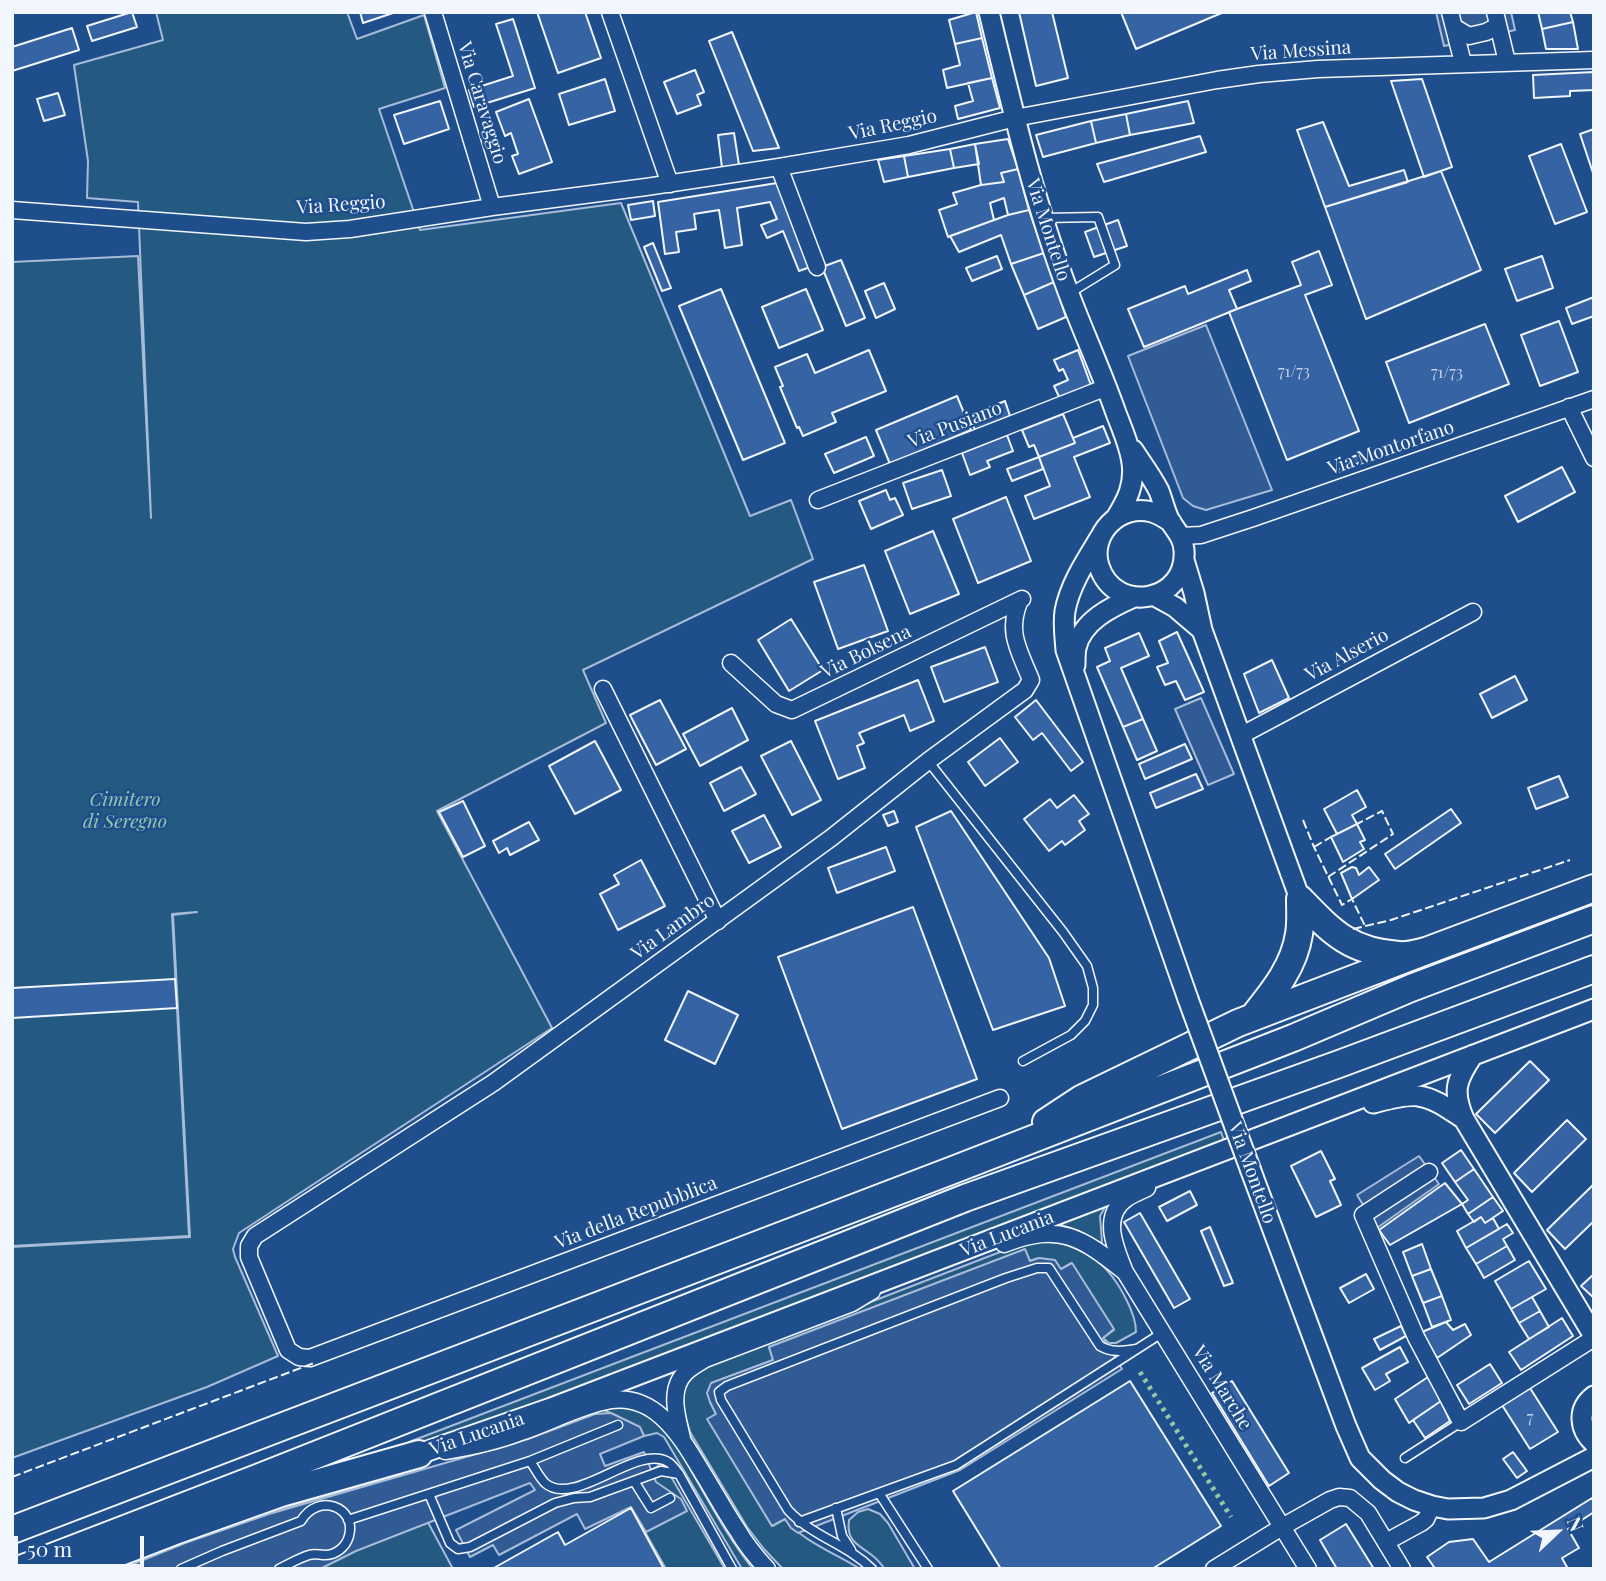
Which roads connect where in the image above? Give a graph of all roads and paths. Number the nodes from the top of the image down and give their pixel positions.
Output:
1 (433, 12) edge
2 (610, 12) edge
3 (989, 12) edge
4 (1497, 19) edge
5 (1452, 20) edge
6 (1594, 60) edge
7 (1507, 62) junction
8 (1463, 63) junction
9 (1015, 118) junction
10 (779, 167) junction
11 (670, 184) junction
12 (492, 207) junction
13 (12, 210) edge
14 (1043, 218) junction
15 (817, 267) dead end
16 (1069, 294) junction
17 (1107, 387) junction
18 (1594, 399) edge
19 (1569, 407) junction
20 (1126, 441) junction
21 (1594, 458) edge
22 (818, 500) dead end
23 (1116, 518) junction
24 (1101, 536) junction
25 (1180, 542) junction
26 (1155, 596) junction
27 (1134, 597) junction
28 (1023, 598) joint
29 (1474, 612) dead end
30 (1202, 630) junction
31 (731, 663) dead end
32 (1074, 676) junction
33 (603, 689) dead end
34 (1240, 736) junction
35 (928, 761) junction
36 (1594, 888) edge
37 (1300, 899) junction
38 (1594, 919) edge
39 (718, 921) junction
40 (1426, 951) junction
41 (1594, 969) edge
42 (1594, 1009) edge
43 (1253, 1018) junction
44 (1473, 1055) junction
45 (1023, 1061) dead end
46 (1000, 1098) dead end
47 (1464, 1119) junction
48 (1278, 1130) junction
49 (1000, 1152) junction
50 (1203, 1159) junction
51 (1429, 1172) dead end
52 (1125, 1272) junction
53 (895, 1277) junction
54 (1162, 1332) junction
55 (1593, 1332) edge
56 (1136, 1349) junction
57 (288, 1350) joint
58 (1594, 1396) edge
59 (1461, 1422) junction
60 (618, 1425) dead end
61 (1588, 1436) edge
62 (682, 1438) junction
63 (419, 1454) junction
64 (1594, 1457) edge
65 (1405, 1458) dead end
66 (530, 1461) junction
67 (679, 1474) junction
68 (1558, 1475) junction
69 (634, 1481) junction
70 (878, 1493) junction
71 (429, 1494) junction
72 (670, 1498) dead end
73 (1432, 1506) junction
74 (836, 1508) junction
75 (348, 1520) junction
76 (799, 1522) junction
77 (1282, 1527) junction
78 (12, 1531) edge
79 (1386, 1542) junction
80 (855, 1555) junction
81 (21, 1569) edge
82 (76, 1569) edge
83 (181, 1569) edge
84 (279, 1569) edge
85 (732, 1569) edge
86 (767, 1569) edge
87 (872, 1569) edge
88 (928, 1569) edge
89 (1214, 1569) edge
90 (1308, 1569) edge
91 (1402, 1569) edge

1 - 12 street, Via Caravaggio
2 - 11 street
3 - 9 street, Via Montello
4 - 5 street
4 - 7 street
5 - 8 street
6 - 7 street, Via Messina
7 - 8 street, Via Messina
8 - 9 street, Via Messina
9 - 10 street, Via Reggio
9 - 14 street, Via Montello
10 - 11 street, Via Reggio
10 - 15 street
11 - 12 street, Via Reggio
12 - 13 street, Via Reggio
14 - 16 street, Via Montello
14 - 16 lane
16 - 17 street, Via Montello
17 - 20 street, Via Montello
17 - 22 street, Via Pusiano
18 - 19 street, Via Montorfano
19 - 21 street
19 - 25 street, Via Montorfano
20 - 23 street, Via Montello
20 - 25 street, Via Montello
23 - 24 street
23 - 25 street
24 - 27 street
24 - 32 street, Via Montello
25 - 26 street
25 - 30 street, Via Montello
26 - 27 street
26 - 30 street, Via Montello
27 - 32 street, Via Montello
28 - 31 street, Via Bolsena
28 - 35 street, Via Lambro
29 - 34 street, Via Alserio
30 - 34 street, Via Montello
32 - 73 street, Via Montello, bridge
33 - 39 street
34 - 37 street, Via Montello
35 - 39 street, Via Lambro
35 - 45 lane
36 - 40 highway
37 - 40 highway
37 - 43 highway
38 - 49 highway
39 - 57 street, Via Lambro
40 - 43 highway
41 - 81 highway
42 - 44 street, Via Lucania
43 - 49 highway
44 - 47 street, Via Montello
44 - 48 street, Via Lucania
46 - 57 street, Via della Repubblica
47 - 48 street, Via Montello
47 - 55 street, Via Montello
48 - 50 street, Via Lucania
49 - 78 highway
50 - 52 street, Via Marche
50 - 53 street, Via Lucania
51 - 59 street
52 - 53 street, Via Marche
52 - 54 street, Via Marche
53 - 62 street
53 - 63 street, Via Lucania
54 - 56 lane
54 - 77 street, Via Marche
55 - 59 street
56 - 70 lane
56 - 76 lane
58 - 61 street, Via Montello
59 - 65 lane
60 - 66 lane
61 - 68 street, Via Montello
62 - 63 street
62 - 86 street
63 - 82 highway
64 - 68 street, Via Montello
66 - 67 lane
66 - 71 lane
67 - 69 lane
67 - 85 lane
68 - 73 street, Via Montello
69 - 71 lane
69 - 72 lane
70 - 74 lane
70 - 88 lane
71 - 75 lane
73 - 79 street
74 - 76 lane
74 - 80 lane
75 - 83 lane
75 - 84 lane
76 - 80 lane
77 - 79 street
77 - 89 street
77 - 90 street, Via Marche
79 - 91 street
80 - 87 lane

